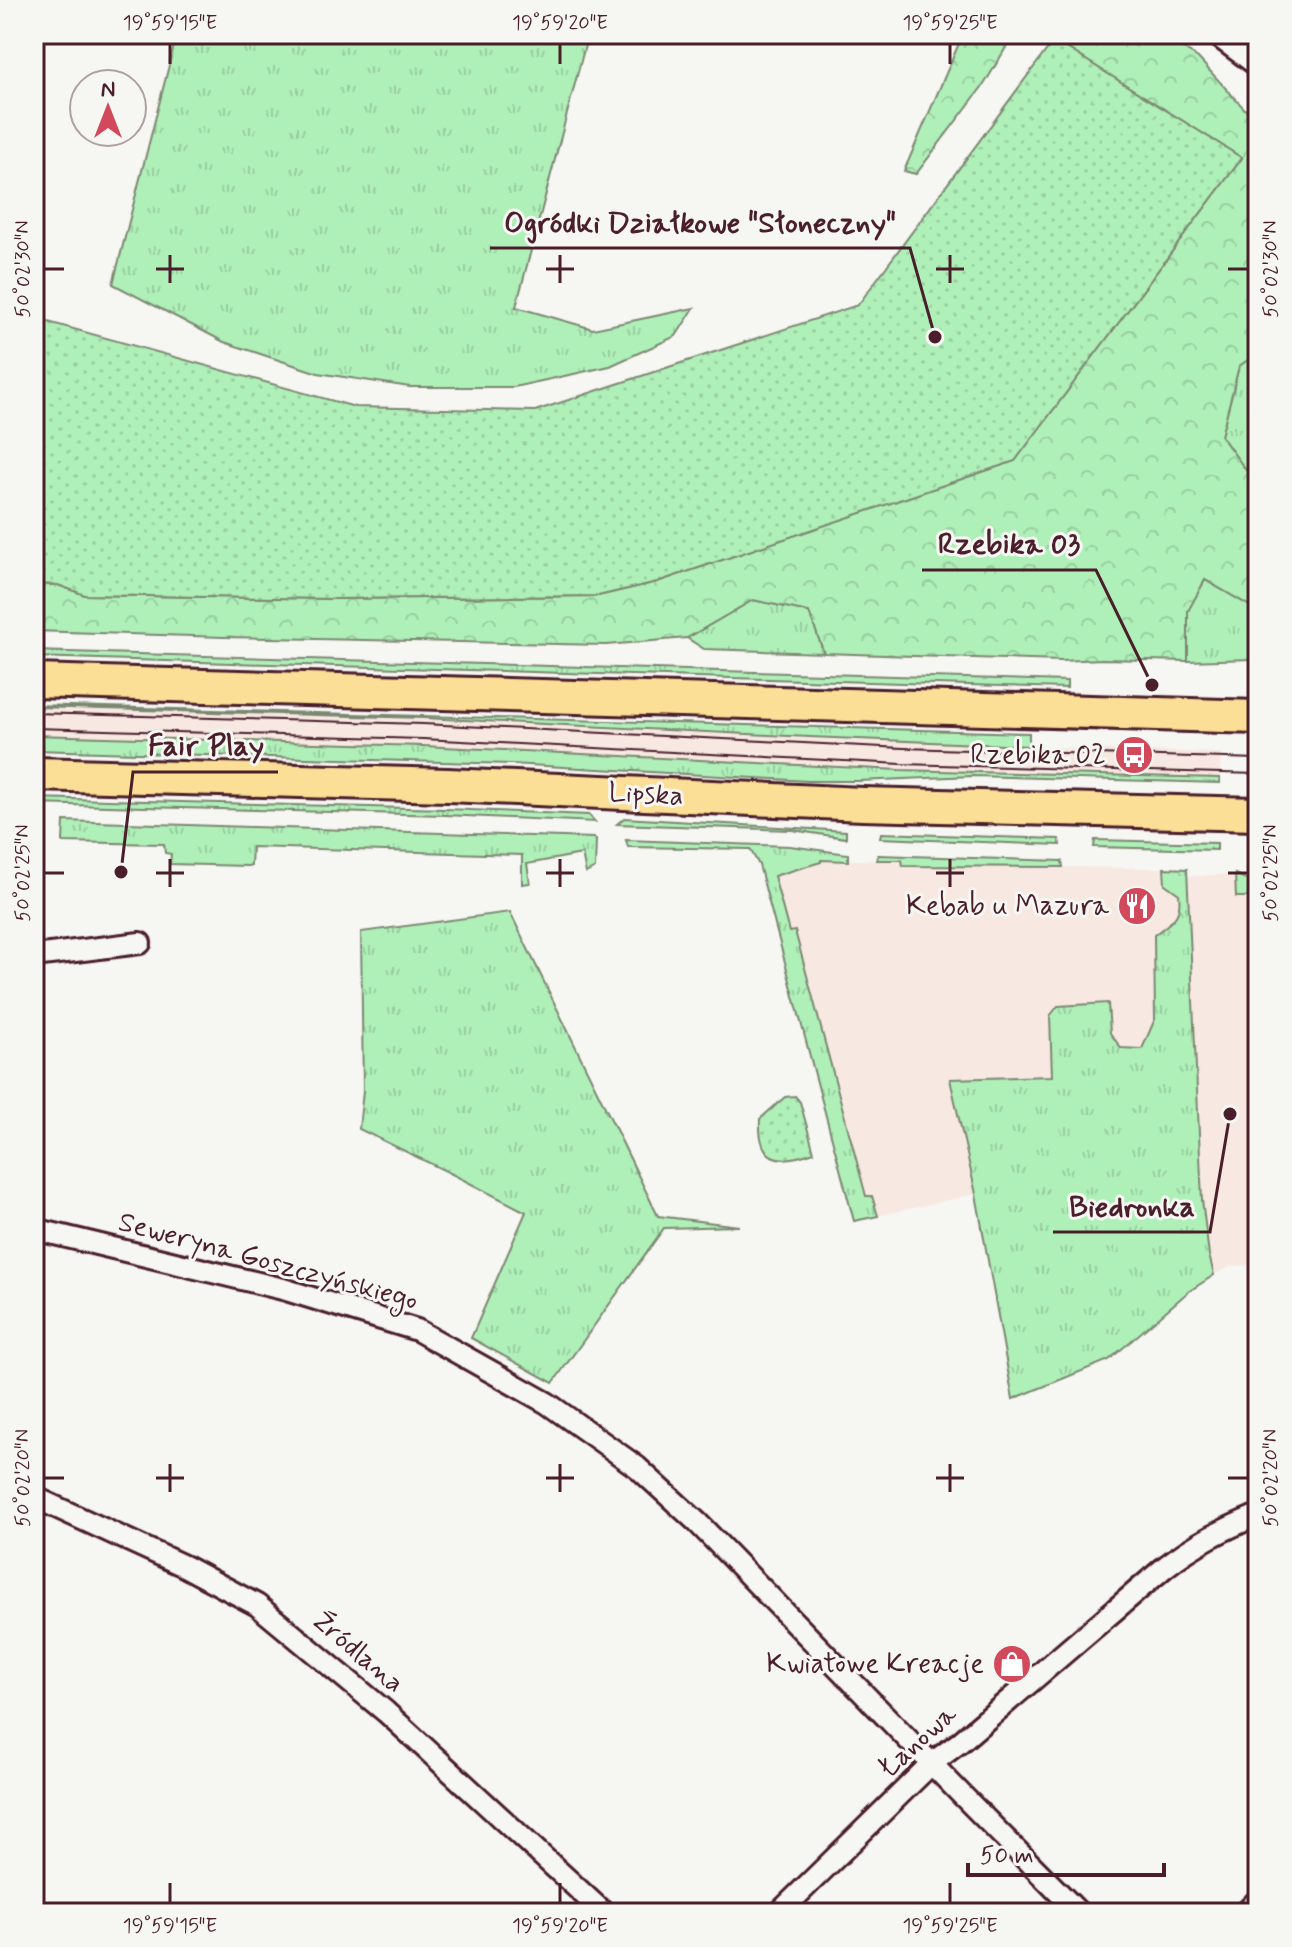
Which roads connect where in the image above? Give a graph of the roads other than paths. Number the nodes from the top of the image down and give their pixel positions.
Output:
1 (1215, 34) edge
2 (1258, 66) edge
3 (34, 681) edge
4 (1258, 717) edge
5 (34, 774) edge
6 (1258, 814) edge
7 (140, 943) dead end
8 (34, 956) edge
9 (34, 1229) edge
10 (34, 1497) edge
11 (1258, 1515) edge
12 (932, 1763) junction
13 (1258, 1900) edge
14 (604, 1913) edge
15 (779, 1913) edge
16 (1079, 1913) edge
17 (1245, 1913) edge

1 - 2 street
3 - 4 main road
5 - 6 main road, Lipska
7 - 8 street
9 - 12 street, Seweryna Goszczyńskiego
10 - 14 street, Źródlana
11 - 12 street, Łanowa
12 - 15 street, Łanowa
12 - 16 street, Seweryna Goszczyńskiego
13 - 17 street

